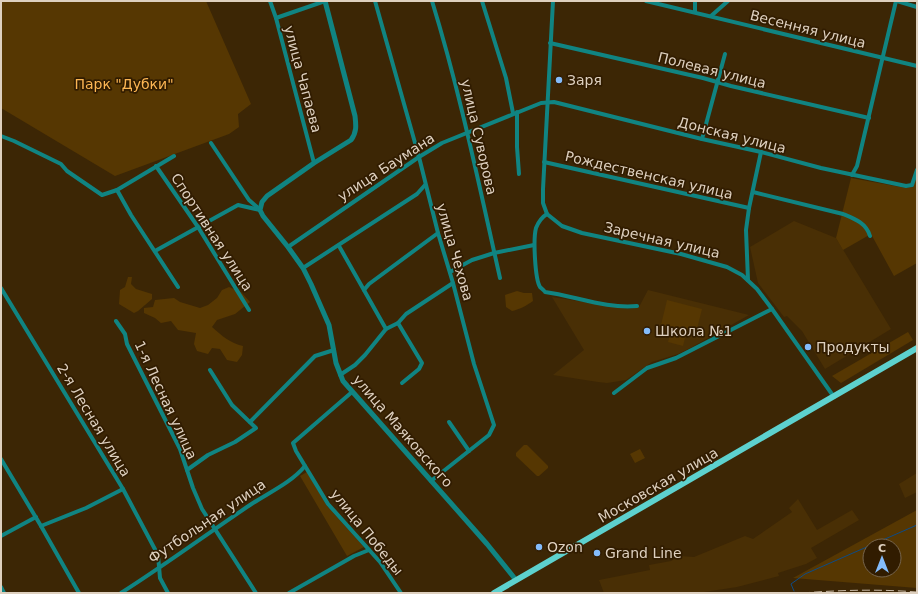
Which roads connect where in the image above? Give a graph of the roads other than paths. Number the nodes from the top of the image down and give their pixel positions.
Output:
1 (270, 1) edge
2 (325, 1) edge
3 (375, 1) edge
4 (432, 1) edge
5 (482, 1) edge
6 (553, 1) edge
7 (646, 1) edge
8 (695, 1) edge
9 (728, 1) edge
10 (897, 1) edge
11 (917, 7) edge
12 (695, 12) junction
13 (711, 16) junction
14 (276, 18) junction
15 (550, 43) junction
16 (725, 54) dead end
17 (882, 58) junction
18 (917, 66) edge
19 (718, 83) junction
20 (548, 102) junction
21 (515, 112) junction
22 (869, 118) junction
23 (467, 132) junction
24 (1, 136) edge
25 (702, 139) junction
26 (211, 143) dead end
27 (761, 152) junction
28 (174, 156) dead end
29 (419, 157) junction
30 (544, 162) junction
31 (314, 163) junction
32 (156, 166) junction
33 (917, 170) edge
34 (519, 174) dead end
35 (852, 175) junction
36 (425, 185) junction
37 (117, 190) junction
38 (753, 192) junction
39 (749, 208) junction
40 (260, 210) junction
41 (547, 214) junction
42 (198, 227) junction
43 (438, 233) junction
44 (870, 236) dead end
45 (534, 245) junction
46 (339, 246) junction
47 (288, 247) junction
48 (155, 251) junction
49 (494, 253) junction
50 (303, 268) junction
51 (450, 272) junction
52 (500, 278) dead end
53 (748, 280) junction
54 (453, 283) junction
55 (178, 287) dead end
56 (1, 288) edge
57 (364, 290) junction
58 (637, 306) dead end
59 (772, 309) junction
60 (249, 310) dead end
61 (116, 321) dead end
62 (398, 323) junction
63 (386, 329) junction
64 (917, 348) edge
65 (334, 350) junction
66 (210, 370) dead end
67 (340, 375) junction
68 (402, 382) dead end
69 (352, 392) junction
70 (614, 393) dead end
71 (834, 396) junction
72 (250, 422) junction
73 (449, 422) dead end
74 (469, 451) junction
75 (1, 458) edge
76 (305, 466) junction
77 (187, 470) junction
78 (431, 481) junction
79 (123, 489) junction
80 (36, 517) junction
81 (41, 526) junction
82 (215, 528) junction
83 (1, 536) edge
84 (369, 550) junction
85 (159, 568) junction
86 (516, 580) junction
87 (1, 587) edge
88 (4, 593) edge
89 (79, 593) edge
90 (121, 593) edge
91 (168, 593) edge
92 (256, 593) edge
93 (289, 593) edge
94 (401, 593) edge
95 (494, 593) edge

1 - 14 street, улица Чапаева
2 - 14 street
2 - 31 street
3 - 29 street, улица Чехова
4 - 23 street, улица Суворова
5 - 21 street
6 - 15 street
7 - 12 street, Весенняя улица
8 - 12 street
9 - 13 street
10 - 11 street
10 - 17 street
12 - 13 street, Весенняя улица
13 - 17 street, Весенняя улица
14 - 31 street, улица Чапаева
15 - 19 street, Полевая улица
15 - 20 street
16 - 19 street
17 - 18 street, Весенняя улица
17 - 22 street
19 - 22 street, Полевая улица
19 - 25 street
20 - 21 street, улица Баумана
20 - 25 street, Донская улица
20 - 30 street
21 - 23 street, улица Баумана
21 - 34 street
22 - 35 street
23 - 29 street, улица Баумана
23 - 49 street, улица Суворова
24 - 37 street
25 - 27 street, Донская улица
26 - 40 street, улица Маяковского
27 - 35 street, Донская улица
27 - 38 street
28 - 32 street
29 - 36 street, улица Чехова
29 - 47 street, улица Баумана
30 - 39 street, Рождественская улица
30 - 41 street
31 - 40 street
32 - 37 street
32 - 42 street, Спортивная улица
33 - 35 street, Донская улица
36 - 43 street, улица Чехова
36 - 46 street
37 - 48 street
38 - 39 street
38 - 44 street, Рождественская улица
39 - 53 street
40 - 42 street
40 - 47 street, улица Маяковского
41 - 45 street
41 - 53 street, Заречная улица
42 - 48 street
42 - 60 street, Спортивная улица
43 - 51 street, улица Чехова
43 - 57 street
45 - 49 street
45 - 58 street
46 - 50 street
46 - 57 street
47 - 50 street, улица Маяковского
48 - 55 street
49 - 51 street
49 - 52 street, улица Суворова
50 - 65 street, улица Маяковского
51 - 54 street, улица Чехова
53 - 59 street, Заречная улица
54 - 62 street
54 - 74 street, улица Чехова
56 - 79 street, 2-я Лесная улица
57 - 63 street
59 - 70 street
59 - 71 street, Заречная улица
61 - 77 street, 1-я Лесная улица
62 - 63 street
62 - 68 street
63 - 67 street
64 - 71 main road, Московская улица
65 - 67 street, улица Маяковского
65 - 72 street
66 - 72 street
67 - 69 street, улица Маяковского
69 - 76 street, улица Победы
69 - 78 street, улица Маяковского
71 - 86 main road, Московская улица
72 - 77 street
73 - 74 street
74 - 78 street, улица Чехова
75 - 80 street
76 - 82 street, Футбольная улица
76 - 84 street, улица Победы
77 - 82 street, 1-я Лесная улица
78 - 86 street, улица Маяковского
79 - 81 street
79 - 85 street, 2-я Лесная улица
80 - 81 street
80 - 83 street
81 - 89 street
82 - 85 street, Футбольная улица
82 - 92 street, 1-я Лесная улица
84 - 93 street
84 - 94 street, улица Победы
85 - 90 street, Футбольная улица
85 - 91 street, 2-я Лесная улица
86 - 95 main road, Московская улица
87 - 88 street

